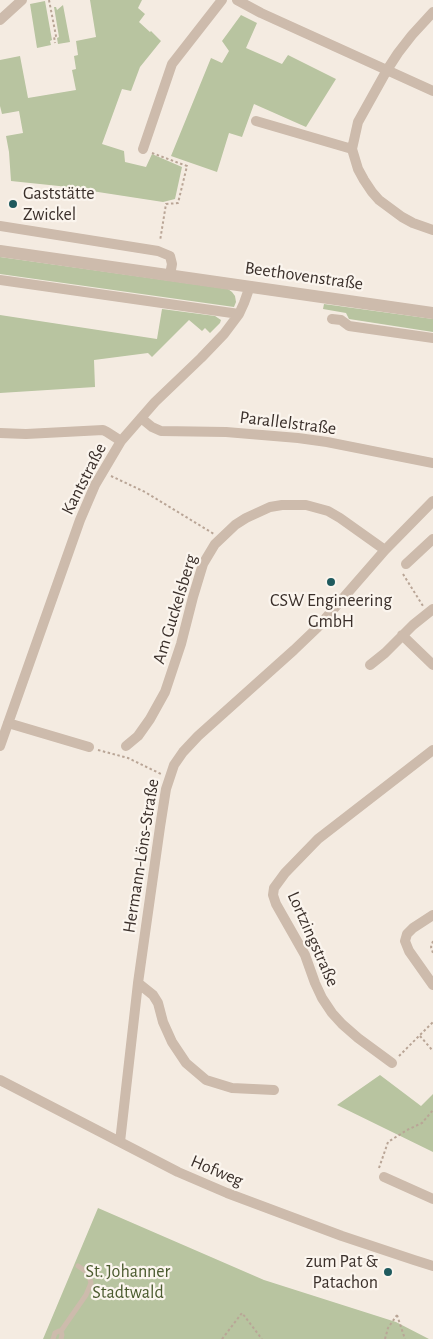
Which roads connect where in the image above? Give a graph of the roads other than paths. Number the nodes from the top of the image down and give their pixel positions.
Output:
1 (22, 0) edge
2 (222, 0) edge
3 (237, 0) edge
4 (433, 12) edge
5 (0, 20) edge
6 (387, 70) junction
7 (433, 91) edge
8 (256, 121) dead end
9 (143, 149) road end
10 (352, 149) junction
11 (0, 226) edge
12 (433, 230) edge
13 (0, 251) edge
14 (170, 275) junction
15 (0, 280) edge
16 (250, 286) junction
17 (433, 313) edge
18 (239, 314) junction
19 (332, 319) dead end
20 (433, 338) edge
21 (141, 418) junction
22 (0, 433) edge
23 (121, 442) junction
24 (433, 463) edge
25 (433, 501) edge
26 (433, 539) edge
27 (385, 550) junction
28 (403, 567) road end
29 (430, 611) edge
30 (402, 635) junction
31 (370, 664) dead end
32 (433, 665) edge
33 (8, 724) junction
34 (0, 746) edge
35 (126, 746) dead end
36 (89, 747) road end
37 (433, 750) edge
38 (433, 915) edge
39 (138, 983) junction
40 (433, 985) edge
41 (392, 1063) road end
42 (0, 1080) edge
43 (274, 1090) dead end
44 (120, 1142) junction
45 (380, 1176) road end
46 (433, 1199) edge
47 (78, 1266) dead end
48 (433, 1266) edge
49 (61, 1332) junction
50 (53, 1339) edge
51 (61, 1339) edge

1 - 5 street
2 - 9 street
3 - 6 street
4 - 6 street
6 - 7 street
6 - 10 street
8 - 10 street
10 - 12 street
11 - 14 street
13 - 14 street, Beethovenstraße
14 - 16 street, Beethovenstraße
15 - 18 street
16 - 17 street, Beethovenstraße
16 - 18 street, Kantstraße
18 - 21 street, Kantstraße
19 - 20 street
21 - 23 street, Kantstraße
21 - 24 street, Parallelstraße
22 - 23 street
23 - 33 street, Kantstraße
25 - 27 street, Hermann-Löns-Straße
26 - 28 street
27 - 35 street, Am Guckelsberg
27 - 39 street, Hermann-Löns-Straße
29 - 30 street
30 - 31 street
30 - 32 street
33 - 34 street, Kantstraße
33 - 36 street
37 - 41 street, Lortzingstraße
38 - 40 street
39 - 43 street
39 - 44 street, Hermann-Löns-Straße
42 - 44 street, Hofweg
44 - 48 street, Hofweg
45 - 46 street
47 - 49 lane
49 - 50 lane
49 - 51 lane

